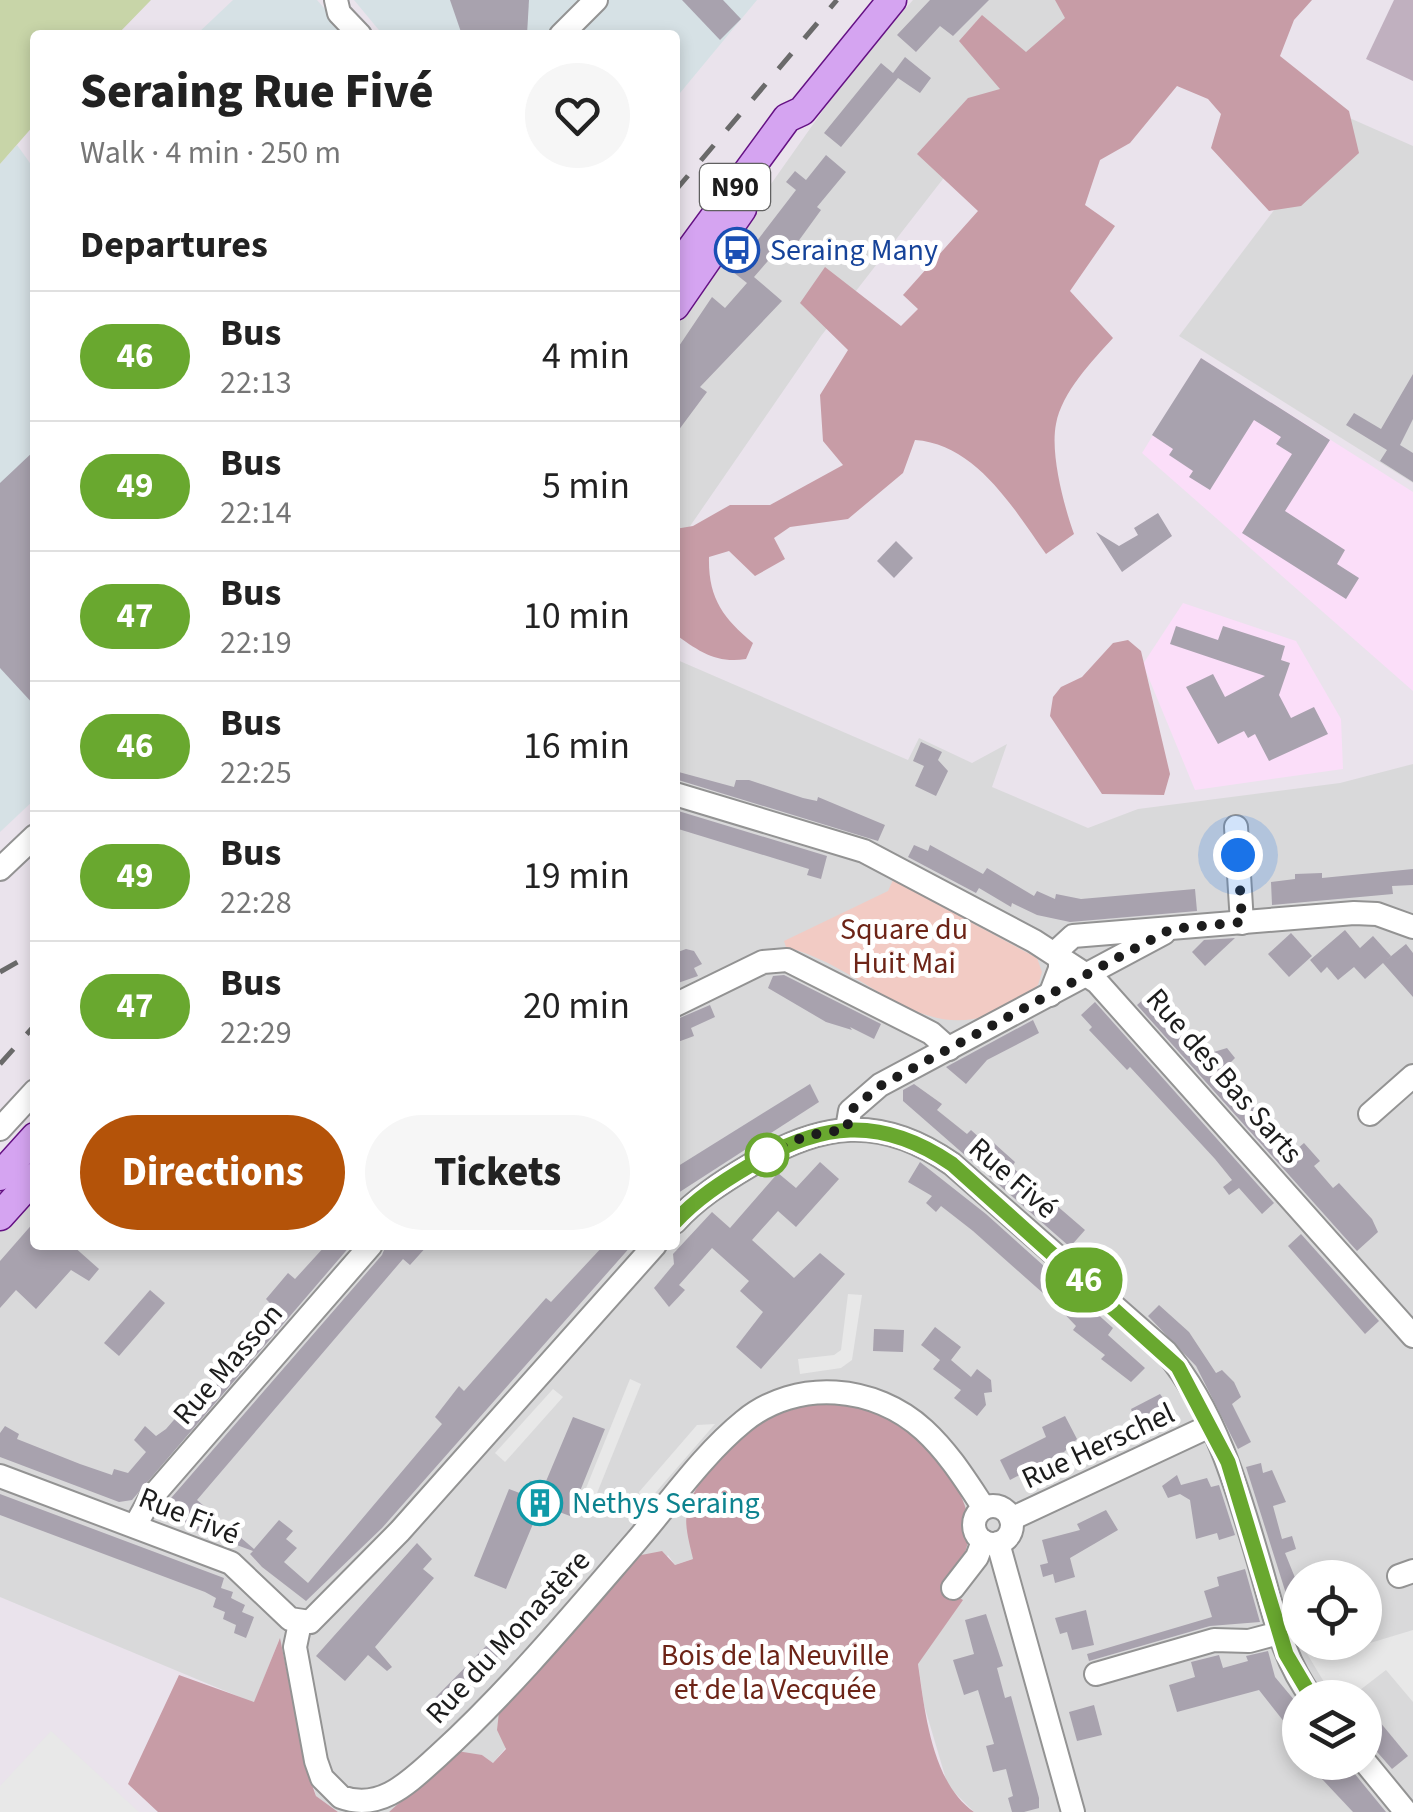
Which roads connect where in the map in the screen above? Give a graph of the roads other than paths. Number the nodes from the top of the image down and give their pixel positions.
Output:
1 (336, 0) edge
2 (596, 0) edge
3 (892, 0) edge
4 (355, 30) edge
5 (566, 30) edge
6 (802, 111) junction
7 (680, 264) edge
8 (680, 299) edge
9 (680, 796) edge
10 (1236, 827) dead end
11 (30, 841) edge
12 (0, 869) edge
13 (1242, 922) junction
14 (1413, 927) edge
15 (1171, 929) junction
16 (1062, 957) junction
17 (1088, 975) junction
18 (1050, 995) junction
19 (680, 1003) edge
20 (948, 1049) junction
21 (1413, 1076) edge
22 (30, 1096) edge
23 (1370, 1114) dead end
24 (0, 1129) edge
25 (847, 1129) junction
26 (30, 1143) edge
27 (0, 1176) edge
28 (30, 1183) edge
29 (0, 1216) edge
30 (680, 1218) edge
31 (367, 1250) edge
32 (650, 1250) edge
33 (1413, 1336) edge
34 (1210, 1426) junction
35 (0, 1476) edge
36 (984, 1508) junction
37 (1011, 1519) junction
38 (136, 1526) junction
39 (990, 1542) junction
40 (954, 1588) dead end
41 (300, 1623) junction
42 (1279, 1633) junction
43 (1096, 1674) dead end
44 (1301, 1680) edge
45 (1380, 1780) edge
46 (1073, 1812) edge
47 (1406, 1812) edge

1 - 4 street
2 - 5 street
3 - 6 main road, N90
6 - 7 main road, N90
6 - 8 main road, N90
9 - 16 street, Rue des Bas Sarts
10 - 13 street
11 - 12 street
13 - 14 street
13 - 15 street
15 - 16 street
15 - 17 street
16 - 17 street, Rue des Bas Sarts
16 - 18 street
17 - 18 street
17 - 33 street, Rue des Bas Sarts
18 - 20 street
19 - 20 street
20 - 25 street
21 - 23 street
22 - 24 street
25 - 30 street, Rue Fivé
25 - 34 street, Rue Fivé
26 - 27 main road
28 - 29 main road
31 - 38 street, Rue Masson
32 - 41 street
34 - 37 street, Rue Herschel
34 - 42 street, Rue Fivé
35 - 38 street, Rue Fivé
36 - 37 street
36 - 39 street
36 - 41 street, Rue du Monastère
37 - 39 street
38 - 41 street, Rue Fivé
39 - 40 street
39 - 46 street
42 - 43 street
42 - 44 street, Rue Fivé
45 - 47 street

